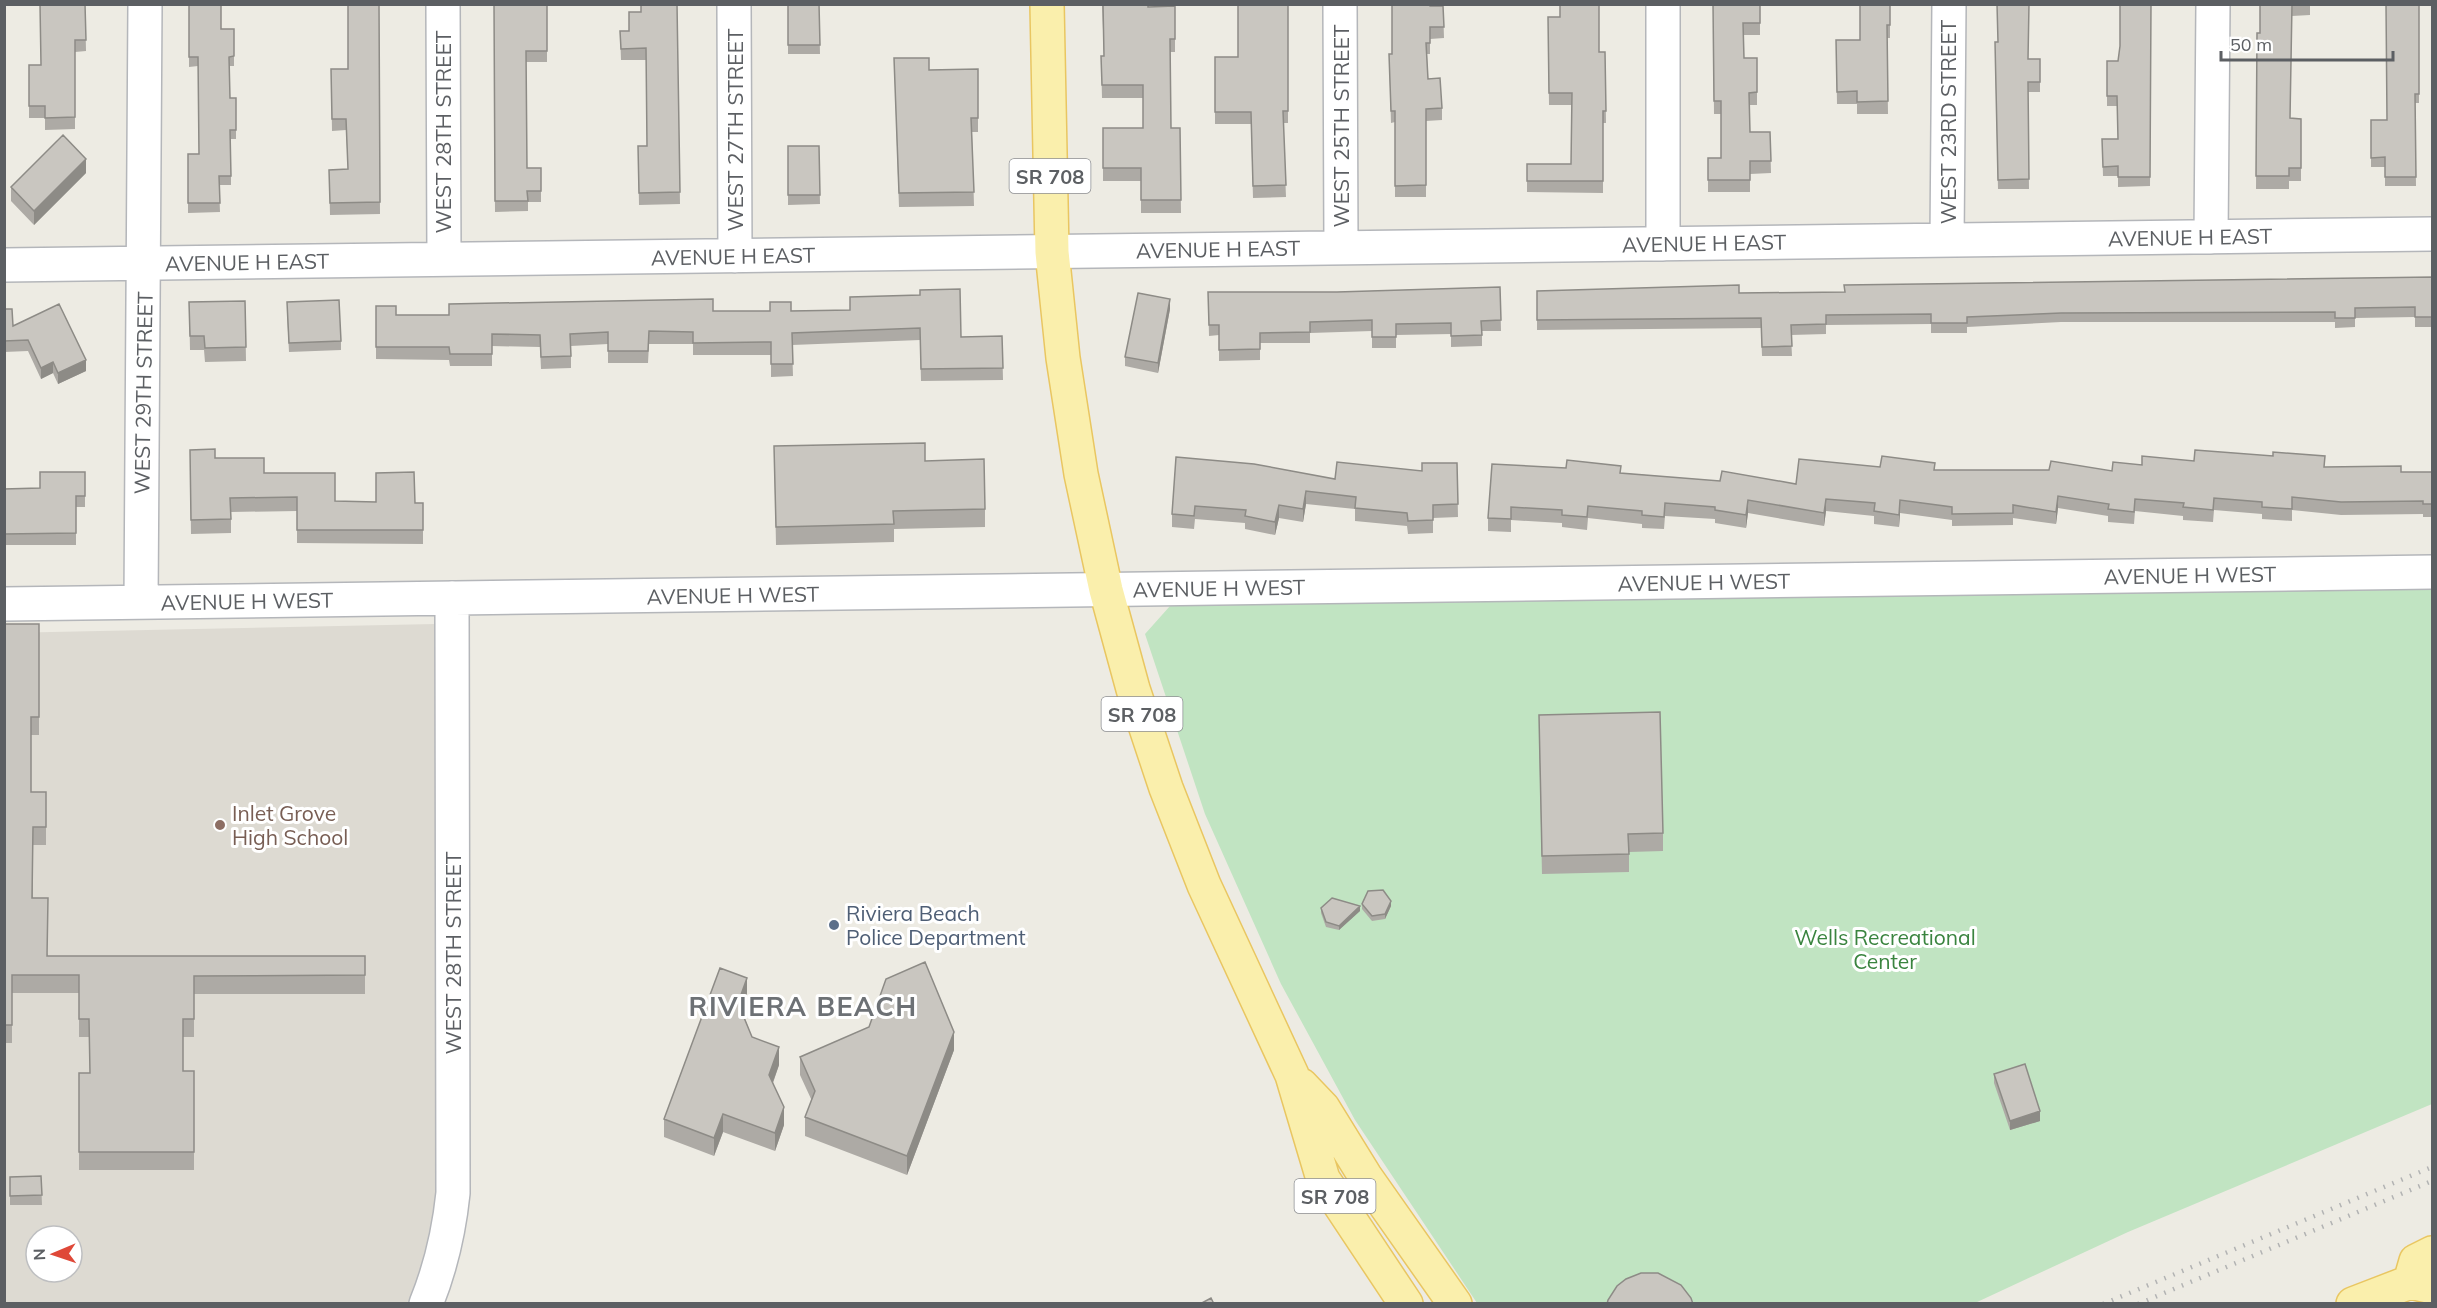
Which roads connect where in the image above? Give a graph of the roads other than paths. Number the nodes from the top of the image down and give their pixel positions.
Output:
1 (146, 4) edge
2 (443, 4) edge
3 (734, 4) edge
4 (1047, 4) edge
5 (1340, 4) edge
6 (1663, 4) edge
7 (1949, 4) edge
8 (2212, 4) edge
9 (2433, 234) edge
10 (2211, 237) junction
11 (1947, 240) junction
12 (1663, 244) junction
13 (1341, 247) junction
14 (1052, 252) junction
15 (735, 256) junction
16 (444, 260) junction
17 (145, 263) junction
18 (4, 265) edge
19 (2433, 572) edge
20 (1106, 590) junction
21 (452, 598) junction
22 (141, 602) junction
23 (4, 604) edge
24 (1292, 1075) junction
25 (2433, 1253) edge
26 (2421, 1285) edge
27 (426, 1304) edge
28 (1406, 1304) edge
29 (1455, 1304) edge
30 (2353, 1304) edge

1 - 17 street, WEST 29TH STREET
2 - 16 street, WEST 28TH STREET
3 - 15 street, WEST 27TH STREET
4 - 14 main road, SR 708
5 - 13 street, WEST 25TH STREET
6 - 12 street
7 - 11 street, WEST 23RD STREET
8 - 10 street
9 - 10 street, AVENUE H EAST
10 - 11 street, AVENUE H EAST
11 - 12 street, AVENUE H EAST
12 - 13 street, AVENUE H EAST
13 - 14 street, AVENUE H EAST
14 - 15 street, AVENUE H EAST
14 - 20 main road, SR 708
15 - 16 street, AVENUE H EAST
16 - 17 street, AVENUE H EAST
17 - 18 street, AVENUE H EAST
17 - 22 street, WEST 29TH STREET
19 - 20 street, AVENUE H WEST
20 - 21 street, AVENUE H WEST
20 - 24 main road, SR 708
21 - 22 street, AVENUE H WEST
21 - 27 street, WEST 28TH STREET
22 - 23 street, AVENUE H WEST
24 - 28 main road, SR 708
24 - 29 main road, SR 708
25 - 26 main road
26 - 30 main road

